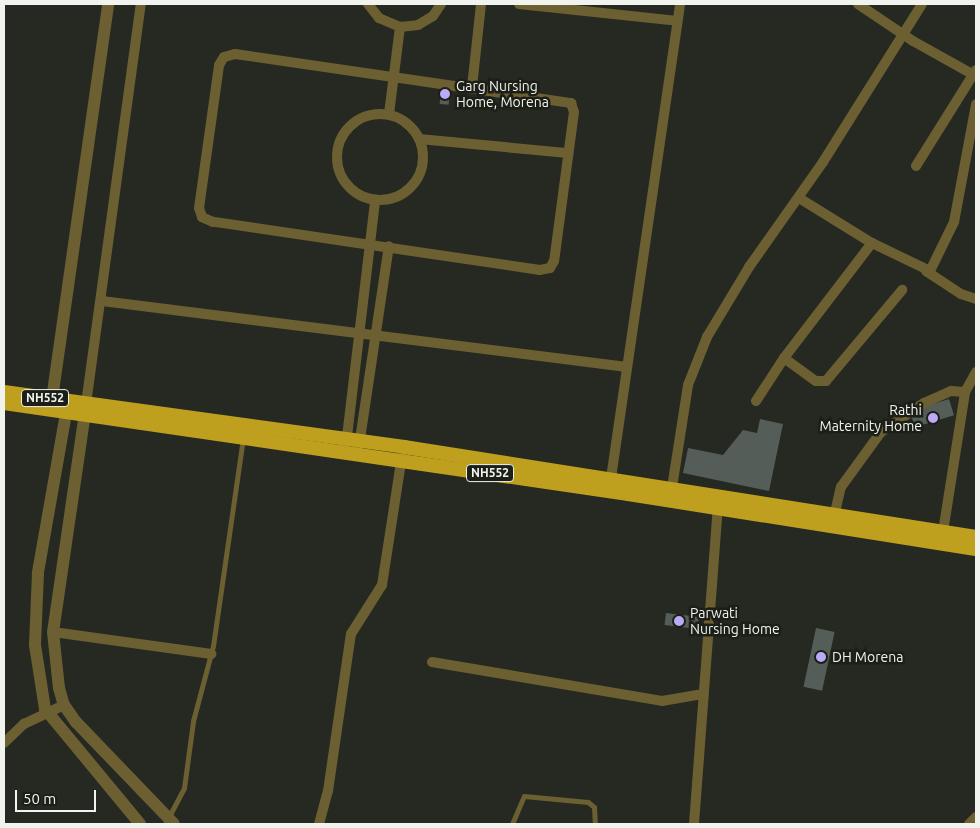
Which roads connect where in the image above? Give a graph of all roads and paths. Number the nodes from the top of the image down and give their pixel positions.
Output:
1 (108, 4) edge
2 (141, 4) edge
3 (368, 4) edge
4 (441, 4) edge
5 (481, 4) edge
6 (519, 4) edge
7 (680, 4) edge
8 (858, 4) edge
9 (922, 4) edge
10 (677, 21) junction
11 (418, 25) junction
12 (400, 27) junction
13 (903, 33) junction
14 (398, 42) junction
15 (975, 73) edge
16 (396, 77) junction
17 (472, 87) junction
18 (976, 104) edge
19 (389, 114) junction
20 (419, 139) junction
21 (568, 153) junction
22 (916, 166) dead end
23 (799, 198) junction
24 (374, 200) junction
25 (872, 242) junction
26 (369, 243) junction
27 (389, 246) junction
28 (926, 271) junction
29 (902, 290) dead end
30 (976, 299) edge
31 (102, 301) junction
32 (360, 333) junction
33 (376, 335) junction
34 (784, 358) junction
35 (627, 367) junction
36 (976, 372) edge
37 (4, 392) edge
38 (965, 392) junction
39 (52, 399) junction
40 (756, 401) dead end
41 (4, 404) edge
42 (67, 407) junction
43 (85, 410) junction
44 (243, 438) junction
45 (352, 448) junction
46 (402, 454) junction
47 (610, 486) junction
48 (671, 495) junction
49 (718, 503) junction
50 (833, 522) junction
51 (976, 537) edge
52 (942, 538) junction
53 (976, 549) edge
54 (53, 632) junction
55 (211, 654) junction
56 (432, 662) dead end
57 (703, 694) junction
58 (64, 706) junction
59 (48, 713) junction
60 (4, 743) edge
61 (976, 817) edge
62 (169, 823) edge
63 (140, 824) edge
64 (319, 824) edge
65 (512, 824) edge
66 (595, 824) edge
67 (694, 824) edge
68 (969, 824) edge

1 - 39 street
2 - 31 street
3 - 12 street
4 - 11 street
5 - 17 street
6 - 10 street
7 - 10 street
8 - 13 street
9 - 13 street
10 - 35 street
11 - 12 street
11 - 14 street
12 - 14 street
13 - 15 street
13 - 23 street
14 - 16 street
15 - 22 street
16 - 17 street
16 - 19 street
16 - 26 street
17 - 21 street
18 - 28 street
19 - 20 street
19 - 24 street
20 - 21 street
20 - 24 street
21 - 27 street
23 - 25 street
23 - 48 street
24 - 26 street
25 - 28 street
25 - 34 street
26 - 27 street
26 - 32 street
27 - 33 street
28 - 30 street
29 - 34 street
31 - 32 street
31 - 43 street
32 - 33 street
32 - 45 street
33 - 35 street
33 - 45 street
34 - 40 street
35 - 47 street
36 - 38 street
37 - 39 highway, NH552
38 - 50 street
38 - 52 street
39 - 42 highway, NH552
41 - 42 highway, NH552
42 - 43 highway, NH552
42 - 59 street
43 - 44 highway, NH552
43 - 45 highway, NH552
43 - 54 street
44 - 45 highway, NH552
44 - 55 lane
45 - 46 highway, NH552
46 - 47 highway, NH552
46 - 64 street
47 - 48 highway, NH552
48 - 49 highway, NH552
49 - 50 highway, NH552
49 - 57 street
50 - 52 highway, NH552
51 - 52 highway, NH552
52 - 53 highway, NH552
54 - 55 street
54 - 58 street
55 - 62 lane
56 - 57 street
57 - 67 street
58 - 59 street
58 - 62 street
59 - 60 street
59 - 63 street
61 - 68 street
65 - 66 lane

